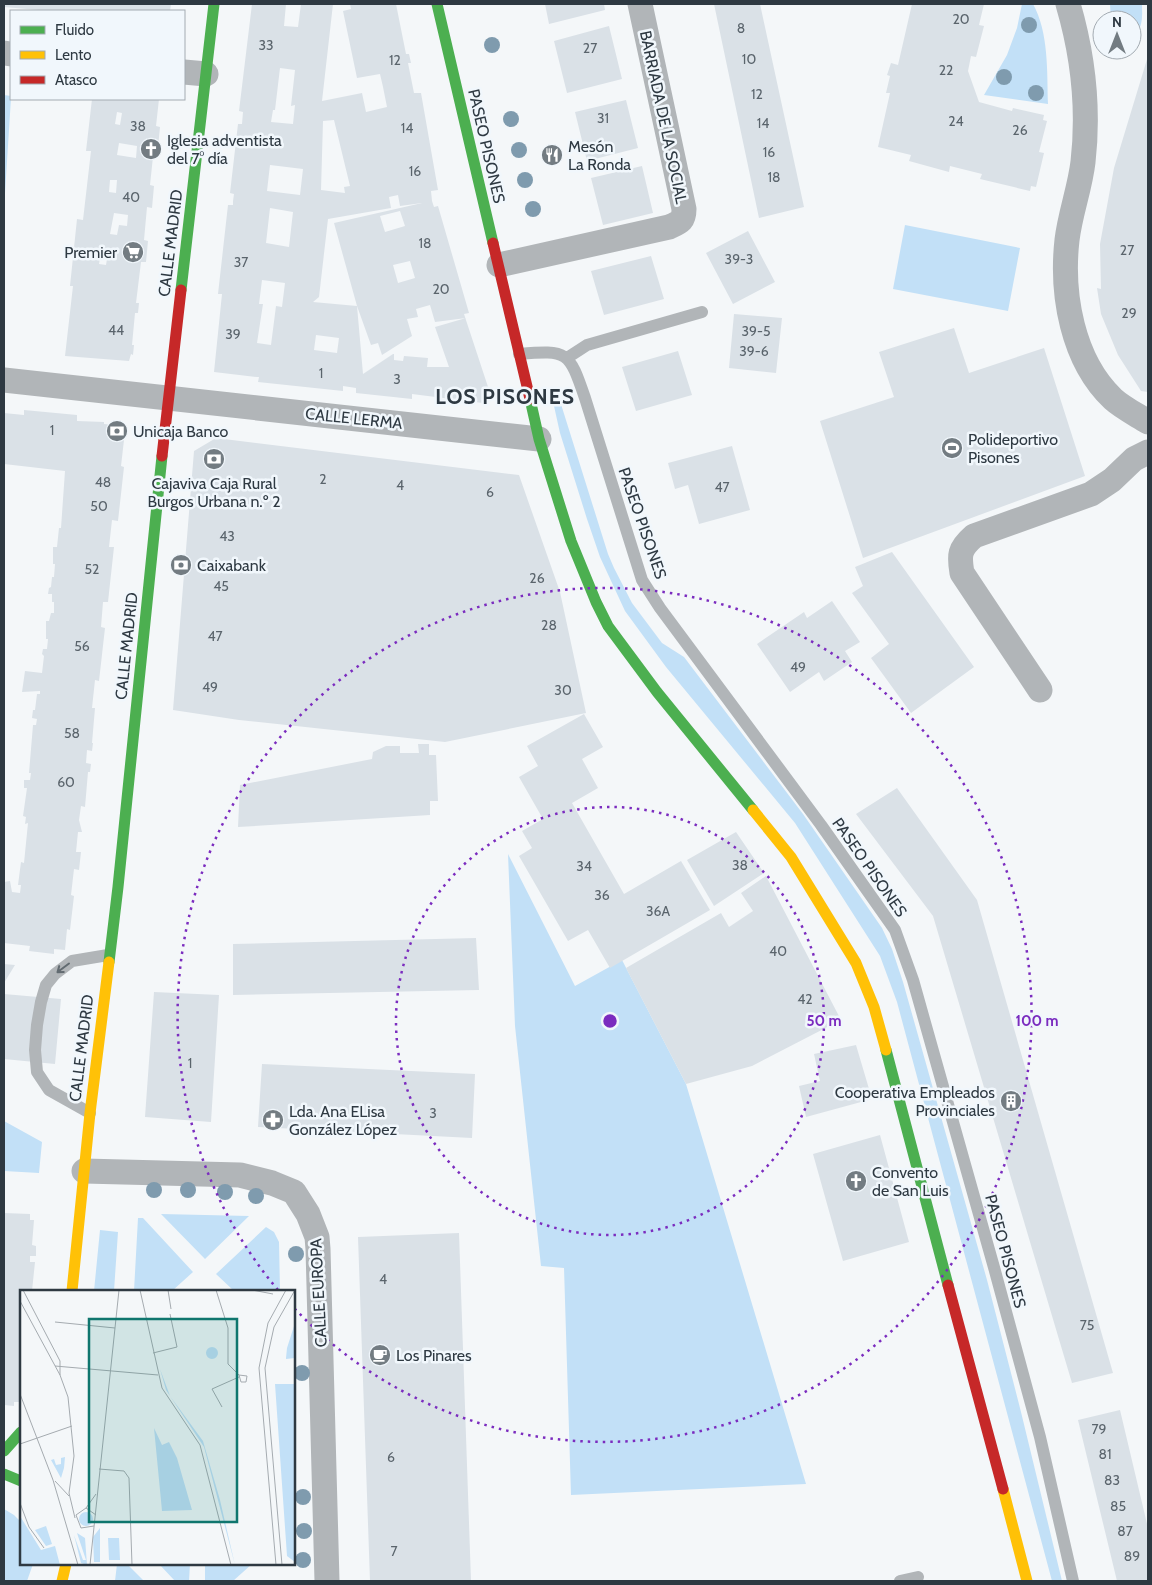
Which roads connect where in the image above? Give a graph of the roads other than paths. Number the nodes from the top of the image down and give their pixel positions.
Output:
1 (214, 4) edge
2 (437, 4) edge
3 (640, 4) edge
4 (1068, 4) edge
5 (195, 73) edge
6 (499, 265) junction
7 (702, 312) dead end
8 (519, 354) junction
9 (567, 358) junction
10 (4, 380) edge
11 (168, 398) junction
12 (1148, 422) edge
13 (539, 439) junction
14 (1148, 452) edge
15 (1040, 690) dead end
16 (108, 955) junction
17 (90, 1113) junction
18 (84, 1171) junction
19 (72, 1290) edge
20 (20, 1433) edge
21 (4, 1451) edge
22 (4, 1474) edge
23 (20, 1481) edge
24 (66, 1565) edge
25 (918, 1577) dead end
26 (62, 1581) edge
27 (327, 1581) edge
28 (900, 1581) edge
29 (1026, 1581) edge
30 (1072, 1581) edge

1 - 5 main road, CALLE MADRID
2 - 6 main road, PASEO PISONES
3 - 6 street, BARRIADA DE LA SOCIAL
4 - 12 street
5 - 11 main road, CALLE MADRID
6 - 8 main road, PASEO PISONES
7 - 9 lane
8 - 9 lane
8 - 13 main road, PASEO PISONES
9 - 30 lane, PASEO PISONES
10 - 11 street, CALLE LERMA
11 - 13 street, CALLE LERMA
11 - 16 main road, CALLE MADRID
13 - 29 main road, PASEO PISONES
14 - 15 street
16 - 17 main road, CALLE MADRID
16 -> 17 lane
17 - 18 main road, CALLE MADRID
18 - 19 main road, CALLE MADRID
18 - 27 street, CALLE EUROPA
20 - 21 main road
22 - 23 main road
24 - 26 main road
25 - 28 lane

